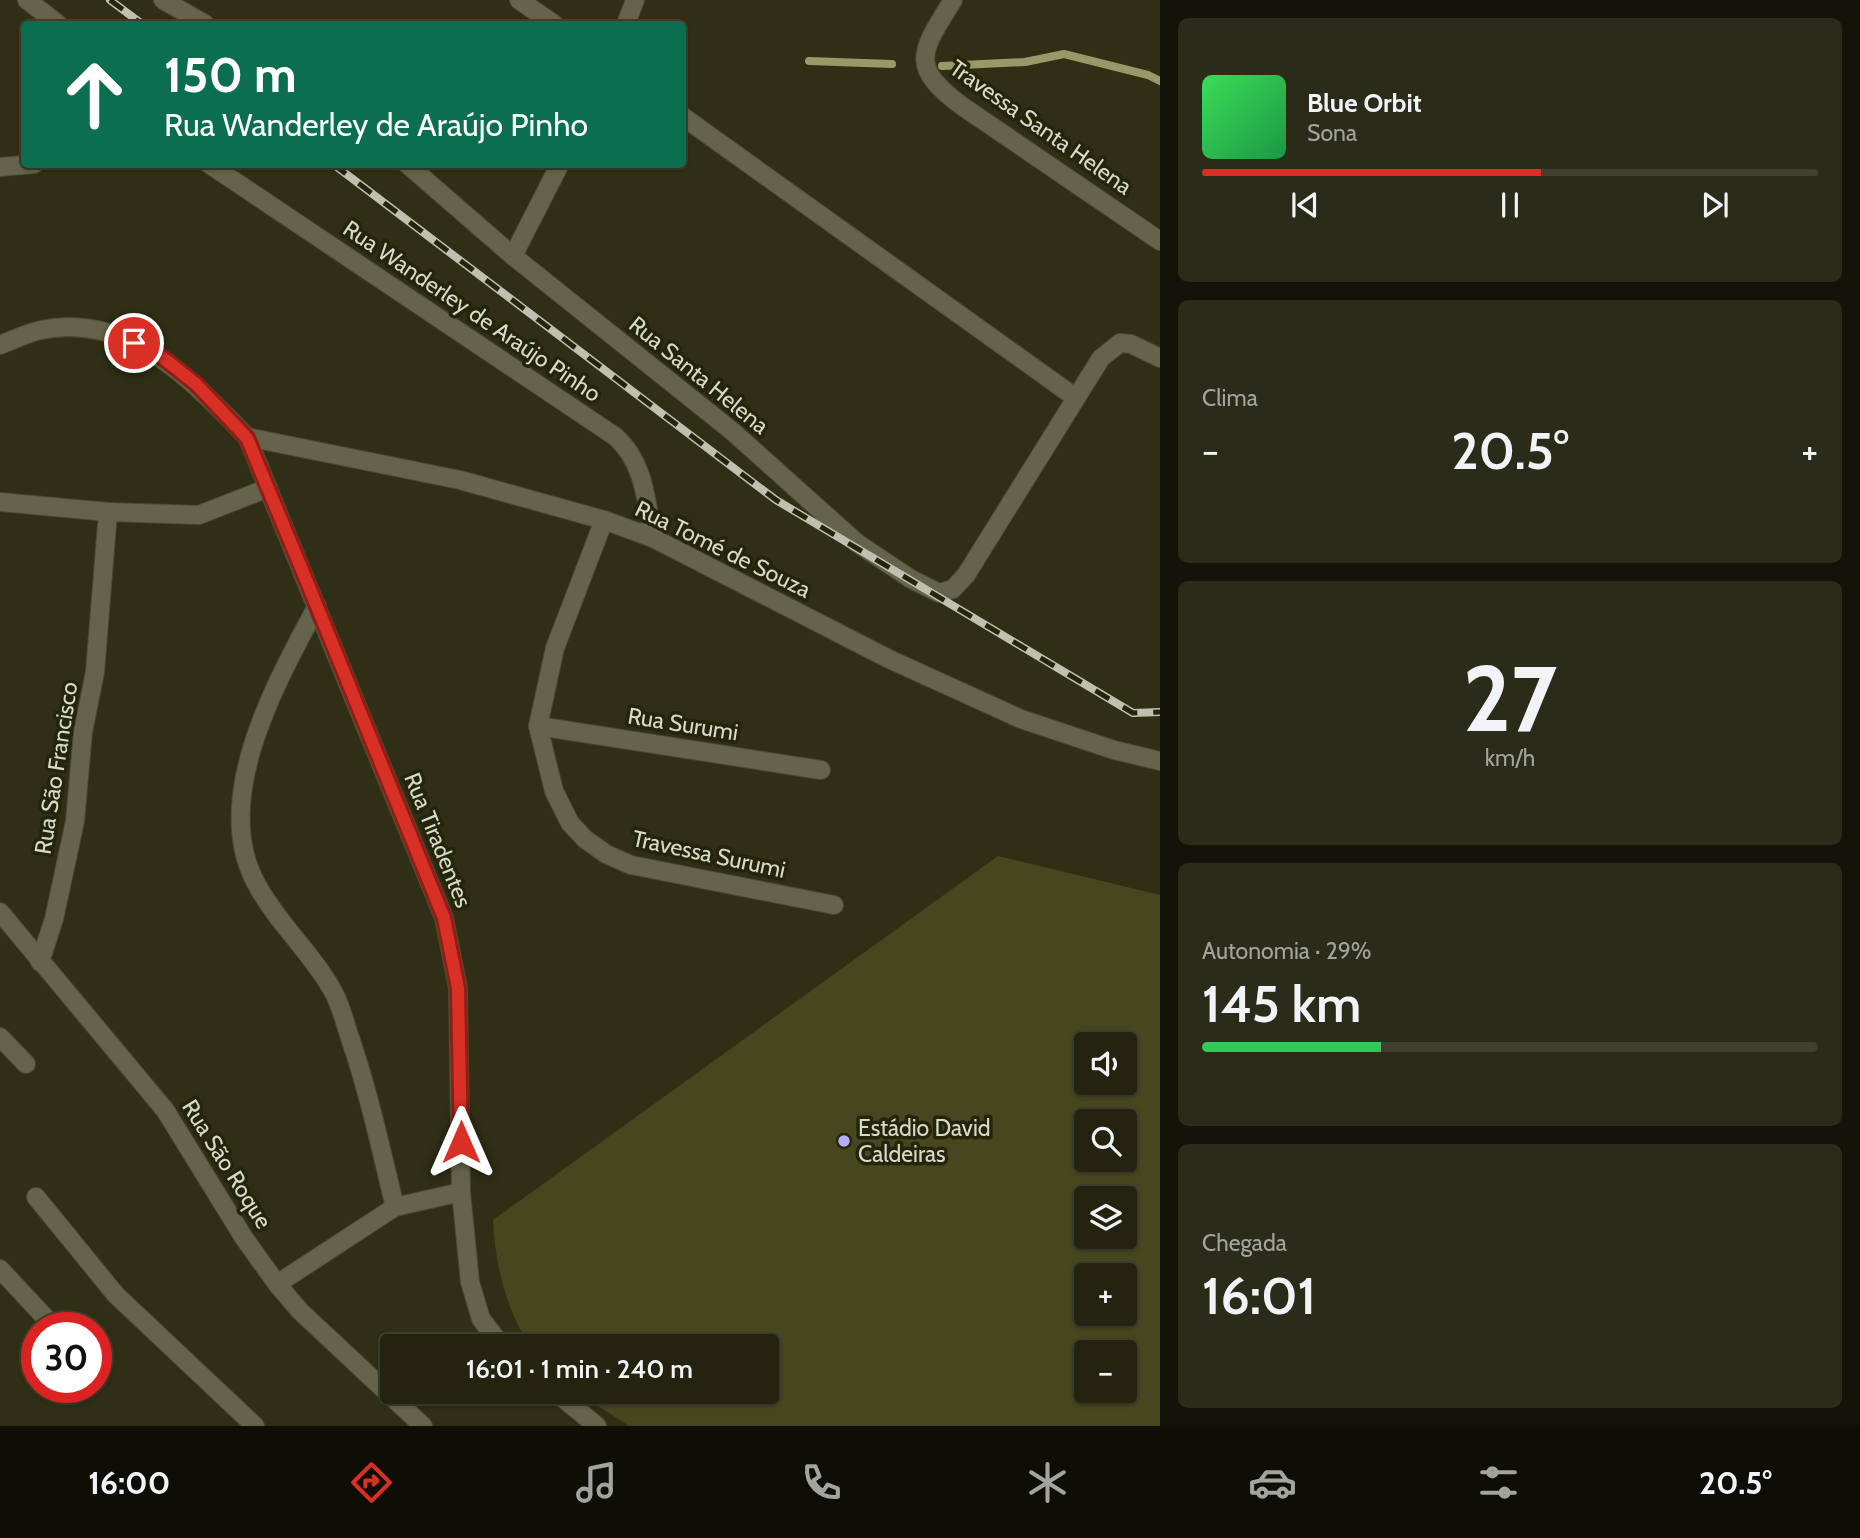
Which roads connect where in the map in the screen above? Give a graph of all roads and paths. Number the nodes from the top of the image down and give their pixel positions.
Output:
1 (27, 0) edge
2 (163, 0) edge
3 (519, 0) edge
4 (635, 0) edge
5 (953, 0) edge
6 (54, 21) edge
7 (200, 21) edge
8 (550, 21) edge
9 (627, 21) edge
10 (686, 119) edge
11 (21, 165) edge
12 (0, 167) edge
13 (215, 168) edge
14 (412, 168) edge
15 (558, 168) edge
16 (1160, 241) edge
17 (513, 256) junction
18 (0, 345) edge
19 (1160, 358) edge
20 (1076, 398) junction
21 (247, 438) junction
22 (268, 488) junction
23 (0, 502) edge
24 (108, 512) junction
25 (604, 520) junction
26 (653, 538) junction
27 (317, 606) junction
28 (538, 726) junction
29 (1160, 761) edge
30 (821, 770) dead end
31 (834, 905) dead end
32 (0, 912) edge
33 (40, 962) junction
34 (0, 1037) edge
35 (26, 1065) dead end
36 (461, 1192) junction
37 (36, 1197) dead end
38 (395, 1207) junction
39 (0, 1269) edge
40 (277, 1283) junction
41 (40, 1312) edge
42 (493, 1334) edge
43 (570, 1404) edge
44 (255, 1426) edge
45 (424, 1426) edge
46 (597, 1426) edge

1 - 6 street
2 - 7 street
3 - 8 street
4 - 9 street
5 - 16 street, Travessa Santa Helena
10 - 20 street
11 - 12 street
13 - 26 street, Rua Wanderley de Araújo Pinho
14 - 17 street, Rua Santa Helena
15 - 17 street
17 - 20 street, Rua Santa Helena
18 - 21 street
19 - 20 street
21 - 22 street
21 - 25 street, Rua Tomé de Souza
22 - 24 street
22 - 27 street
23 - 24 street
24 - 33 street, Rua São Francisco
25 - 26 street, Rua Tomé de Souza
25 - 28 street, Travessa Surumi
26 - 29 street, Rua Tomé de Souza
27 - 36 street, Rua Tiradentes
27 - 38 street
28 - 30 street, Rua Surumi
28 - 31 street, Travessa Surumi
32 - 33 street, Rua São Roque
33 - 40 street, Rua São Roque
34 - 35 street
36 - 38 street
36 - 42 street, Rua Tiradentes
37 - 44 street
38 - 40 street
39 - 41 street
40 - 45 street, Rua São Roque
43 - 46 street

